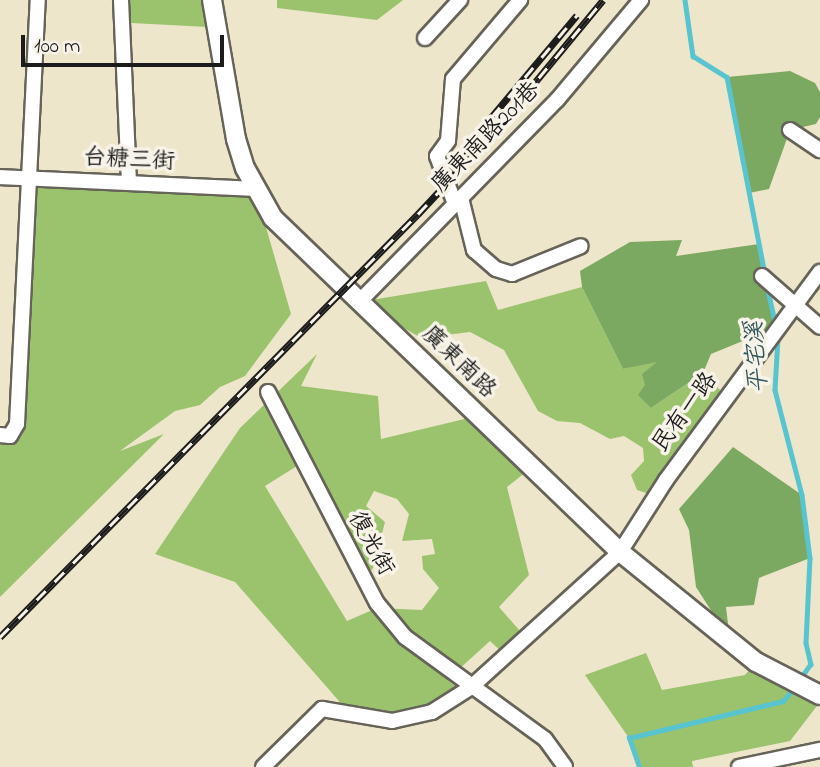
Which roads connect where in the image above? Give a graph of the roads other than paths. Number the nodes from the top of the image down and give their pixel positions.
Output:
1 (38, 0) edge
2 (121, 0) edge
3 (212, 0) edge
4 (460, 0) edge
5 (520, 0) edge
6 (641, 0) edge
7 (425, 38) dead end
8 (790, 130) dead end
9 (820, 150) edge
10 (0, 177) edge
11 (29, 179) junction
12 (130, 183) junction
13 (255, 189) junction
14 (458, 201) junction
15 (581, 246) dead end
16 (820, 272) edge
17 (762, 276) dead end
18 (359, 302) junction
19 (794, 307) junction
20 (820, 327) edge
21 (268, 392) dead end
22 (0, 435) edge
23 (620, 552) junction
24 (470, 688) junction
25 (820, 695) edge
26 (820, 750) edge
27 (263, 767) edge
28 (565, 767) edge
29 (739, 767) edge

1 - 11 street
2 - 12 street
3 - 13 street, 廣東南路
4 - 7 street
5 - 14 street
6 - 14 street, 廣東南路201巷
8 - 9 street
10 - 11 street, 台糖三街
11 - 12 street, 台糖三街
11 - 22 street
12 - 13 street, 台糖三街
13 - 18 street, 廣東南路
14 - 15 street
14 - 18 street, 廣東南路201巷
16 - 19 street, 民有一路
17 - 19 street
18 - 23 street, 廣東南路
19 - 20 street
19 - 23 street, 民有一路
21 - 24 street, 復光街
23 - 24 street
23 - 25 street, 廣東南路
24 - 27 street
24 - 28 street, 復光街
26 - 29 street

